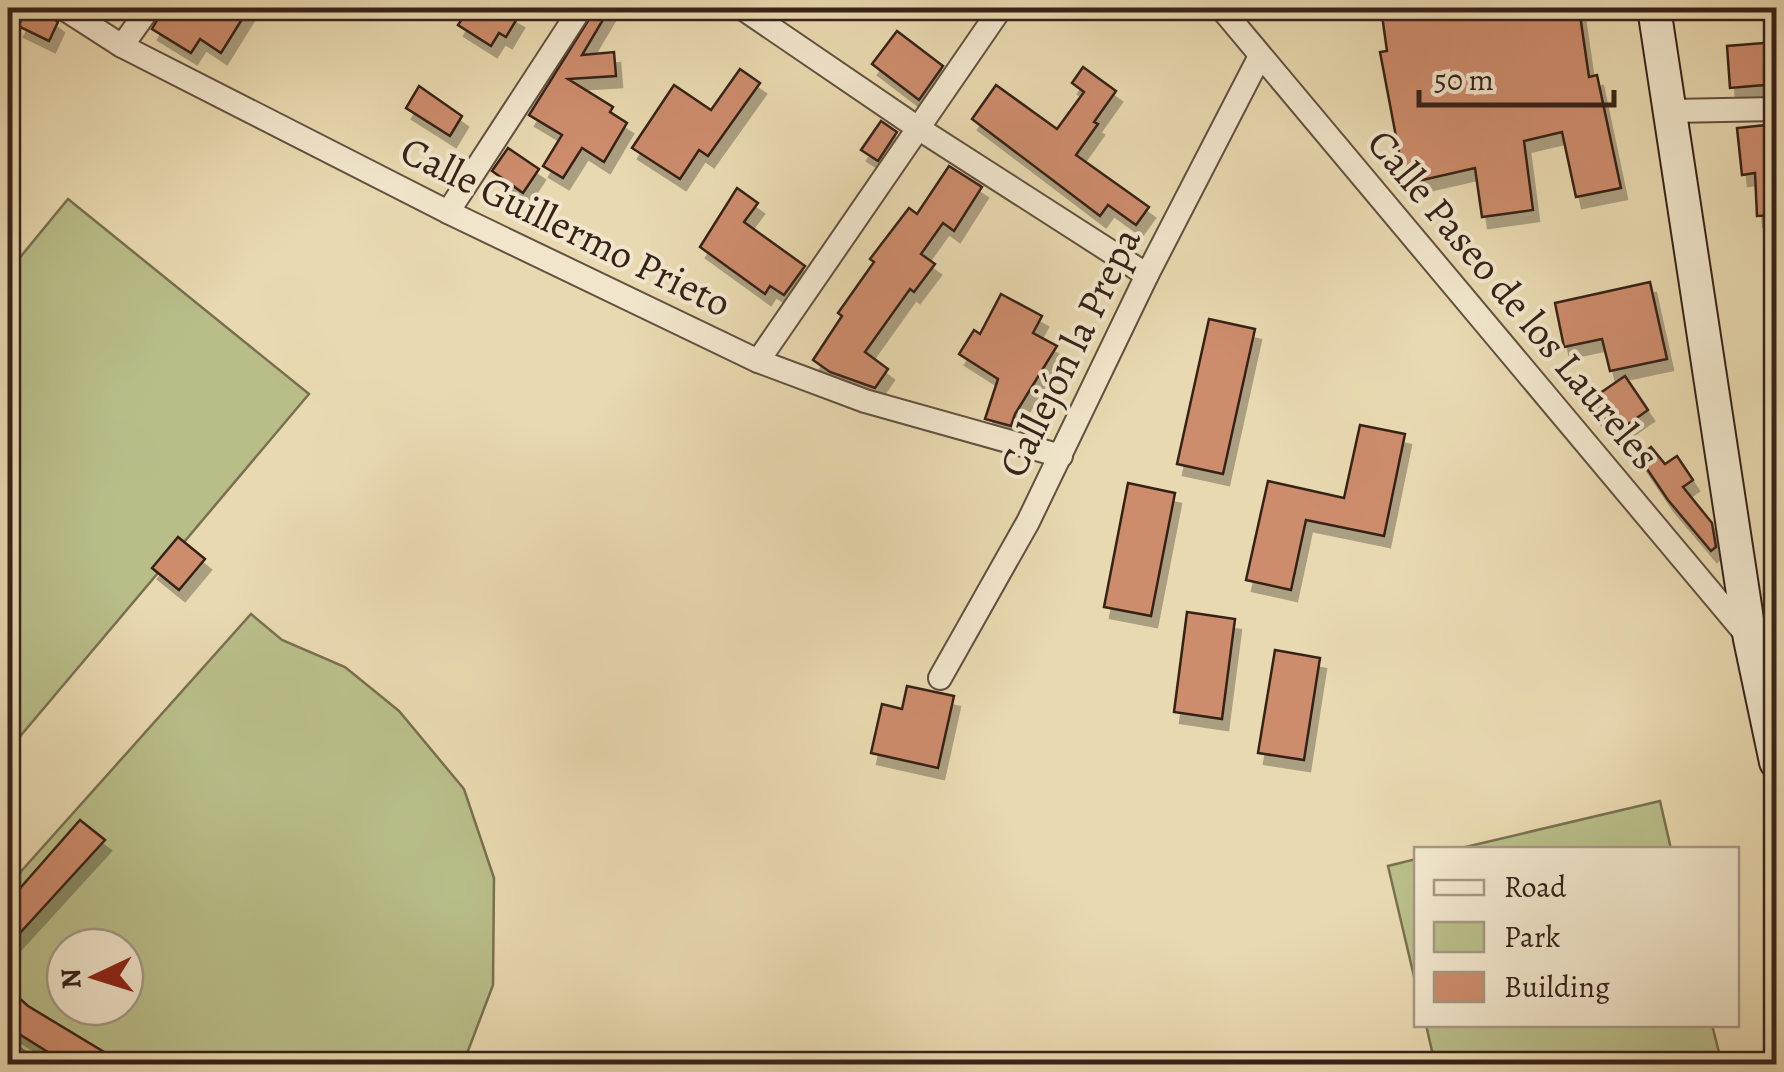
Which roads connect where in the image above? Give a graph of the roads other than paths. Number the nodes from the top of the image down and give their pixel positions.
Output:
1 (62, 8) edge
2 (149, 8) edge
3 (581, 8) edge
4 (742, 8) edge
5 (1001, 8) edge
6 (1221, 8) edge
7 (1654, 8) edge
8 (122, 46) junction
9 (1260, 56) junction
10 (1776, 110) edge
11 (1671, 111) junction
12 (918, 128) junction
13 (448, 212) junction
14 (1147, 275) junction
15 (758, 361) junction
16 (1061, 456) junction
17 (1763, 642) edge
18 (940, 678) dead end
19 (1775, 743) edge

1 - 8 street, Calle Guillermo Prieto
2 - 8 street
3 - 13 street
4 - 12 street
5 - 12 street
6 - 9 street, Calle Paseo de los Laureles
7 - 11 main road
8 - 13 street, Calle Guillermo Prieto
9 - 14 street, Callejón la Prepa
9 - 17 street, Calle Paseo de los Laureles
10 - 11 street
11 - 17 main road
12 - 14 street
12 - 15 street
13 - 15 street, Calle Guillermo Prieto
14 - 16 street, Callejón la Prepa
15 - 16 street, Calle Guillermo Prieto
16 - 18 street, Callejón la Prepa
17 - 19 main road

